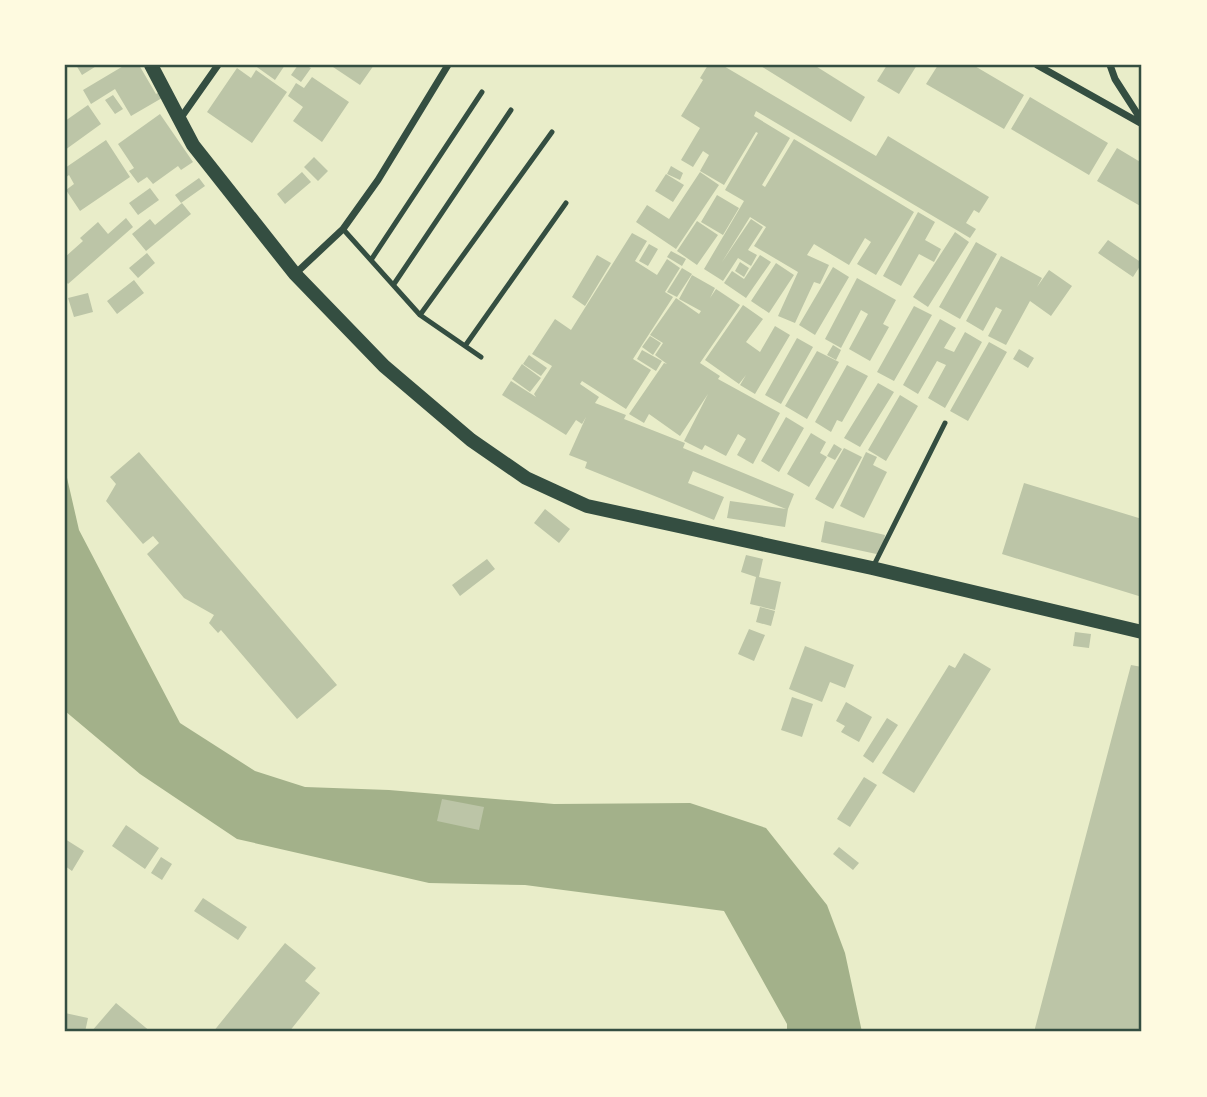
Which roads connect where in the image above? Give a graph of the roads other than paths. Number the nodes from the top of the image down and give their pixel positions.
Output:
1 (151, 65) edge
2 (218, 65) edge
3 (448, 65) edge
4 (1040, 65) edge
5 (1110, 65) edge
6 (482, 92) dead end
7 (511, 110) dead end
8 (179, 119) junction
9 (1142, 122) edge
10 (552, 132) dead end
11 (566, 203) dead end
12 (343, 229) junction
13 (371, 260) junction
14 (295, 274) junction
15 (394, 284) junction
16 (420, 316) junction
17 (465, 346) junction
18 (481, 357) dead end
19 (945, 423) dead end
20 (872, 568) junction
21 (1142, 632) edge

1 - 8 main road
2 - 8 street
3 - 12 street
4 - 9 street
5 - 9 street
6 - 13 lane
7 - 15 lane
8 - 14 main road
10 - 16 lane
11 - 17 lane
12 - 13 lane
12 - 14 street
13 - 15 lane
14 - 20 main road
15 - 16 lane
16 - 17 lane
17 - 18 lane
19 - 20 lane
20 - 21 main road

